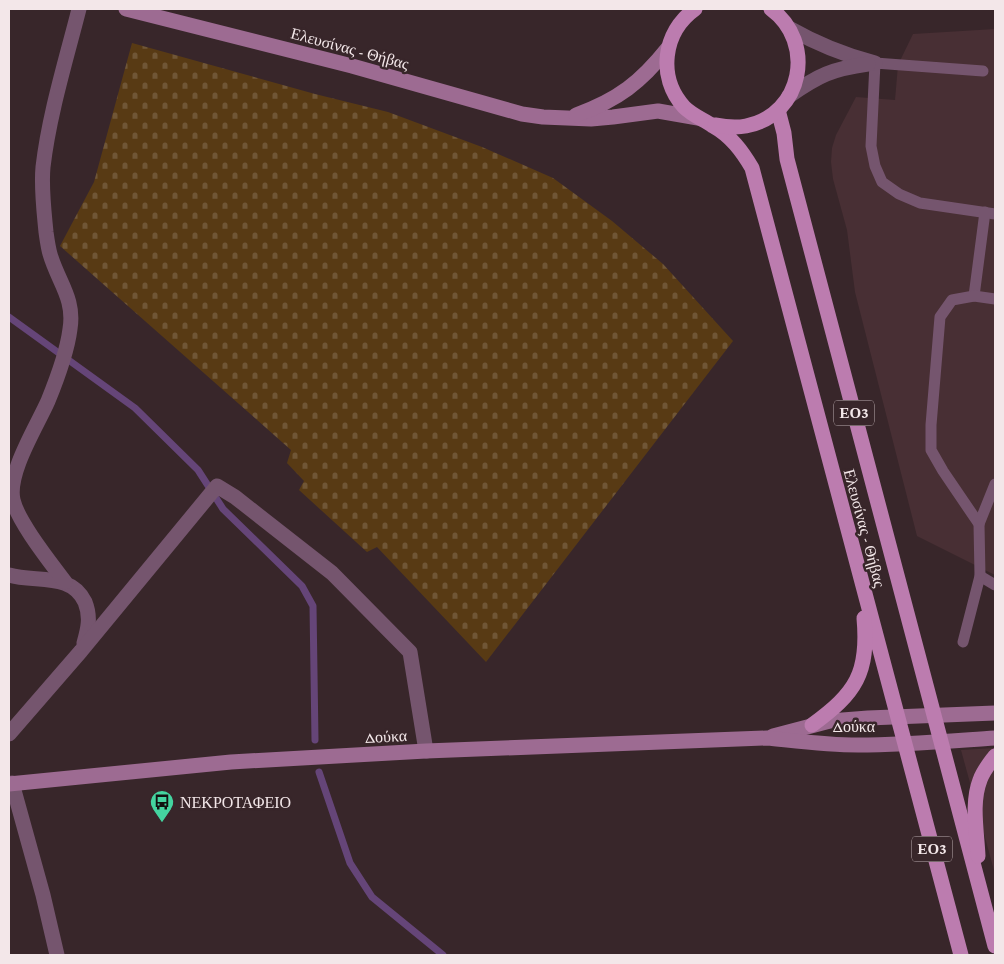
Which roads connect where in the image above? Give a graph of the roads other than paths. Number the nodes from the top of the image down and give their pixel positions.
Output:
1 (80, 9) edge
2 (126, 9) edge
3 (771, 9) edge
4 (690, 11) edge
5 (789, 28) junction
6 (668, 48) junction
7 (875, 63) junction
8 (983, 72) dead end
9 (790, 96) junction
10 (778, 110) junction
11 (698, 118) junction
12 (565, 119) junction
13 (712, 124) junction
14 (990, 213) edge
15 (974, 296) junction
16 (995, 299) edge
17 (995, 484) edge
18 (979, 524) junction
19 (9, 575) edge
20 (860, 575) junction
21 (980, 576) junction
22 (65, 582) junction
23 (995, 585) edge
24 (963, 642) dead end
25 (81, 651) junction
26 (995, 713) edge
27 (934, 716) junction
28 (897, 717) junction
29 (812, 725) junction
30 (9, 734) edge
31 (767, 738) junction
32 (995, 738) edge
33 (941, 742) junction
34 (904, 744) junction
35 (426, 751) junction
36 (995, 756) edge
37 (10, 783) edge
38 (980, 890) junction
39 (995, 946) edge
40 (57, 955) edge
41 (961, 955) edge

1 - 22 street
2 - 12 main road, Ελευσίνας - Θήβας
3 - 5 main road, Ελευσίνας - Θήβας / ΕΟ3
4 - 6 main road, Ελευσίνας - Θήβας / ΕΟ3
5 - 7 street
5 - 9 main road, Ελευσίνας - Θήβας / ΕΟ3
6 - 11 main road, Ελευσίνας - Θήβας / ΕΟ3
6 - 12 main road
7 - 8 lane
7 - 9 street
7 - 14 lane
9 - 10 main road, Ελευσίνας - Θήβας / ΕΟ3
10 - 13 main road, Ελευσίνας - Θήβας / ΕΟ3
10 - 27 main road, Ελευσίνας - Θήβας / ΕΟ3
11 - 12 main road, Ελευσίνας - Θήβας
11 - 13 main road, Ελευσίνας - Θήβας / ΕΟ3
13 - 20 main road, Ελευσίνας - Θήβας / ΕΟ3
14 - 15 lane
15 - 16 lane
15 - 18 lane
17 - 18 lane
18 - 21 lane
19 - 22 street
20 - 28 main road, Ελευσίνας - Θήβας / ΕΟ3
20 - 29 main road, ΕΟ3
21 - 23 lane
21 - 24 lane
22 - 25 street
25 - 30 street
25 - 35 street
26 - 27 main road, Δούκα
27 - 28 main road, Δούκα
27 - 33 main road, Ελευσίνας - Θήβας / ΕΟ3
28 - 29 main road, Δούκα
28 - 34 main road, Ελευσίνας - Θήβας / ΕΟ3
29 - 31 main road, Δούκα
31 - 34 main road, Δούκα
31 - 35 main road, Δούκα
32 - 33 main road, Δούκα
33 - 34 main road, Δούκα
33 - 38 main road, Ελευσίνας - Θήβας / ΕΟ3
34 - 41 main road, Ελευσίνας - Θήβας / ΕΟ3
35 - 37 main road, Δούκα
36 - 38 main road, ΕΟ3
37 - 40 street
38 - 39 main road, Ελευσίνας - Θήβας / ΕΟ3

